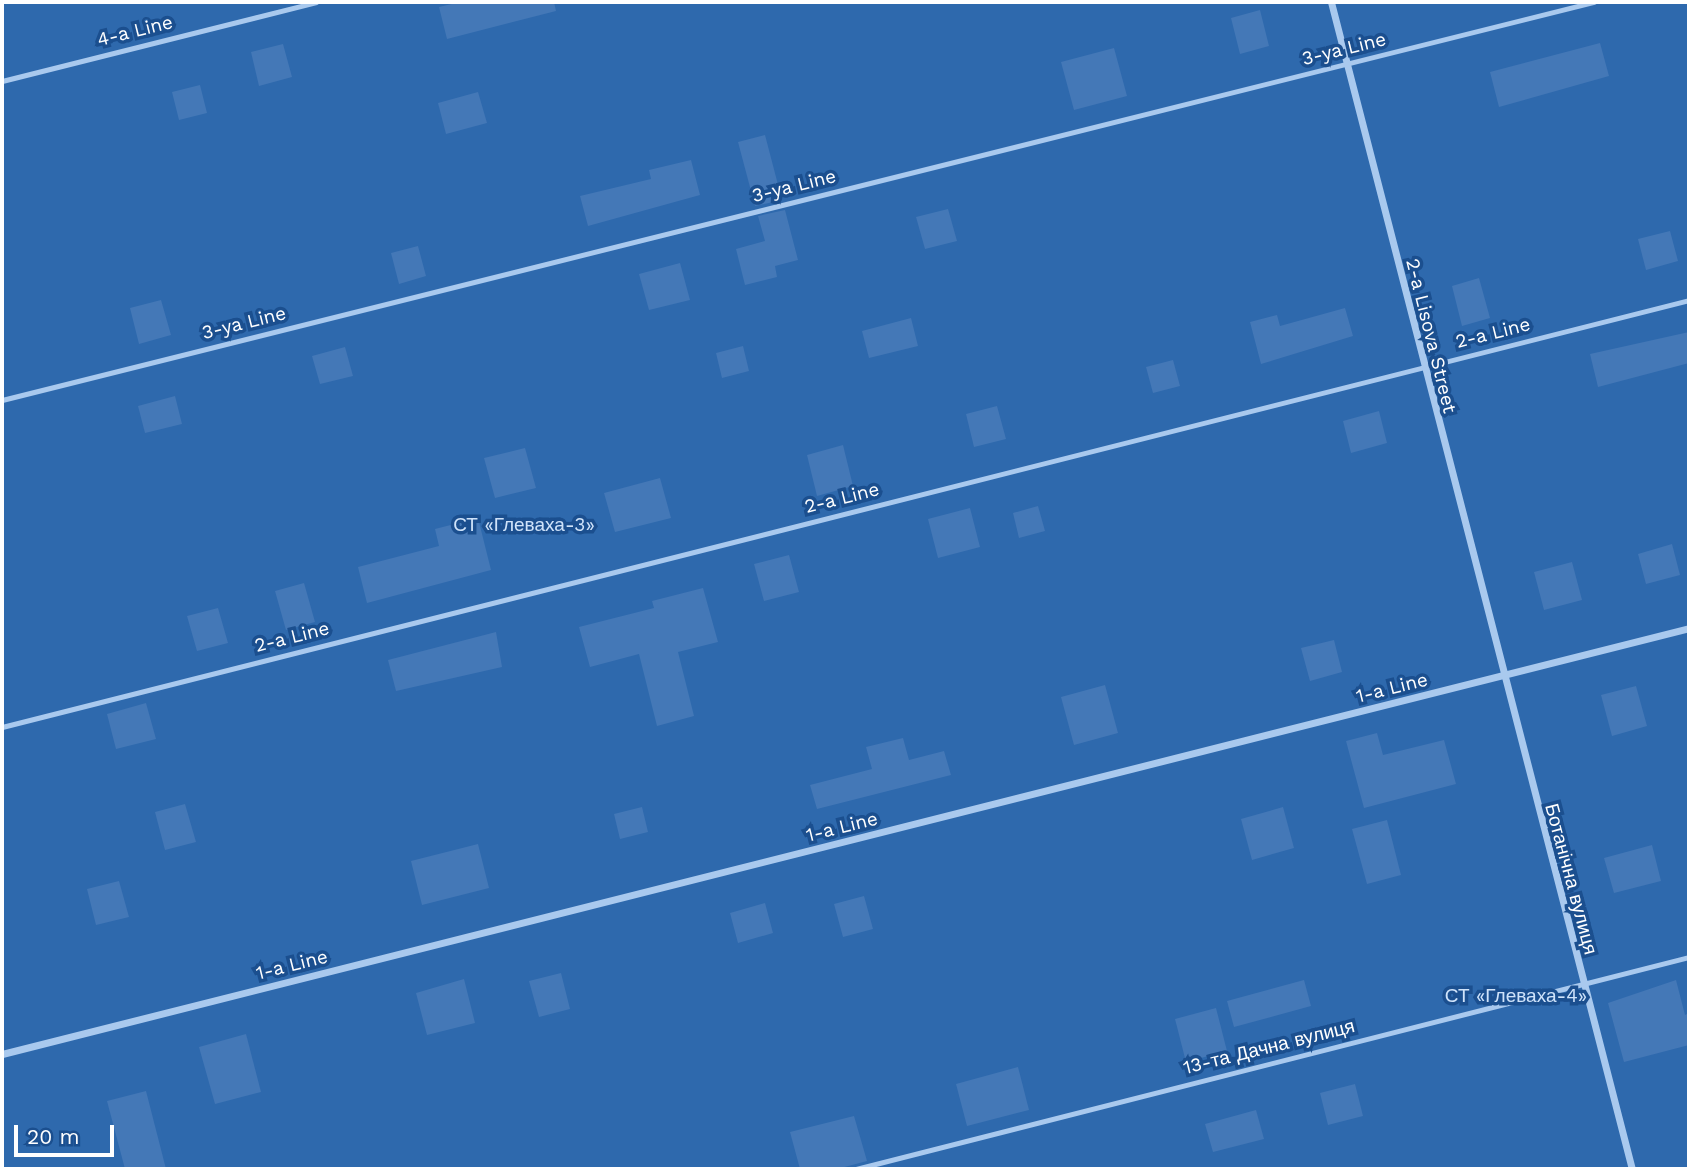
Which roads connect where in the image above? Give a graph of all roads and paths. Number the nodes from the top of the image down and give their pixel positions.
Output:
1 (316, 2) edge
2 (1331, 2) edge
3 (1594, 2) edge
4 (1347, 65) junction
5 (2, 81) edge
6 (1689, 300) edge
7 (1422, 367) junction
8 (2, 400) edge
9 (1689, 628) edge
10 (1504, 676) junction
11 (2, 727) edge
12 (1689, 957) edge
13 (1583, 982) junction
14 (2, 1054) edge
15 (856, 1169) edge
16 (1632, 1169) edge

1 - 5 lane, 4-a Line
2 - 4 street, 2-a Lisova Street
3 - 4 lane, 3-ya Line
4 - 7 street, 2-a Lisova Street
4 - 8 lane, 3-ya Line
6 - 7 lane, 2-a Line
7 - 10 street, 2-a Lisova Street
7 - 11 lane, 2-a Line
9 - 10 street, 1-a Line
10 - 13 street, Ботанічна вулиця
10 - 14 street, 1-a Line
12 - 13 lane, 13-та Дачна вулиця
13 - 15 lane, 13-та Дачна вулиця
13 - 16 street, Ботанічна вулиця

